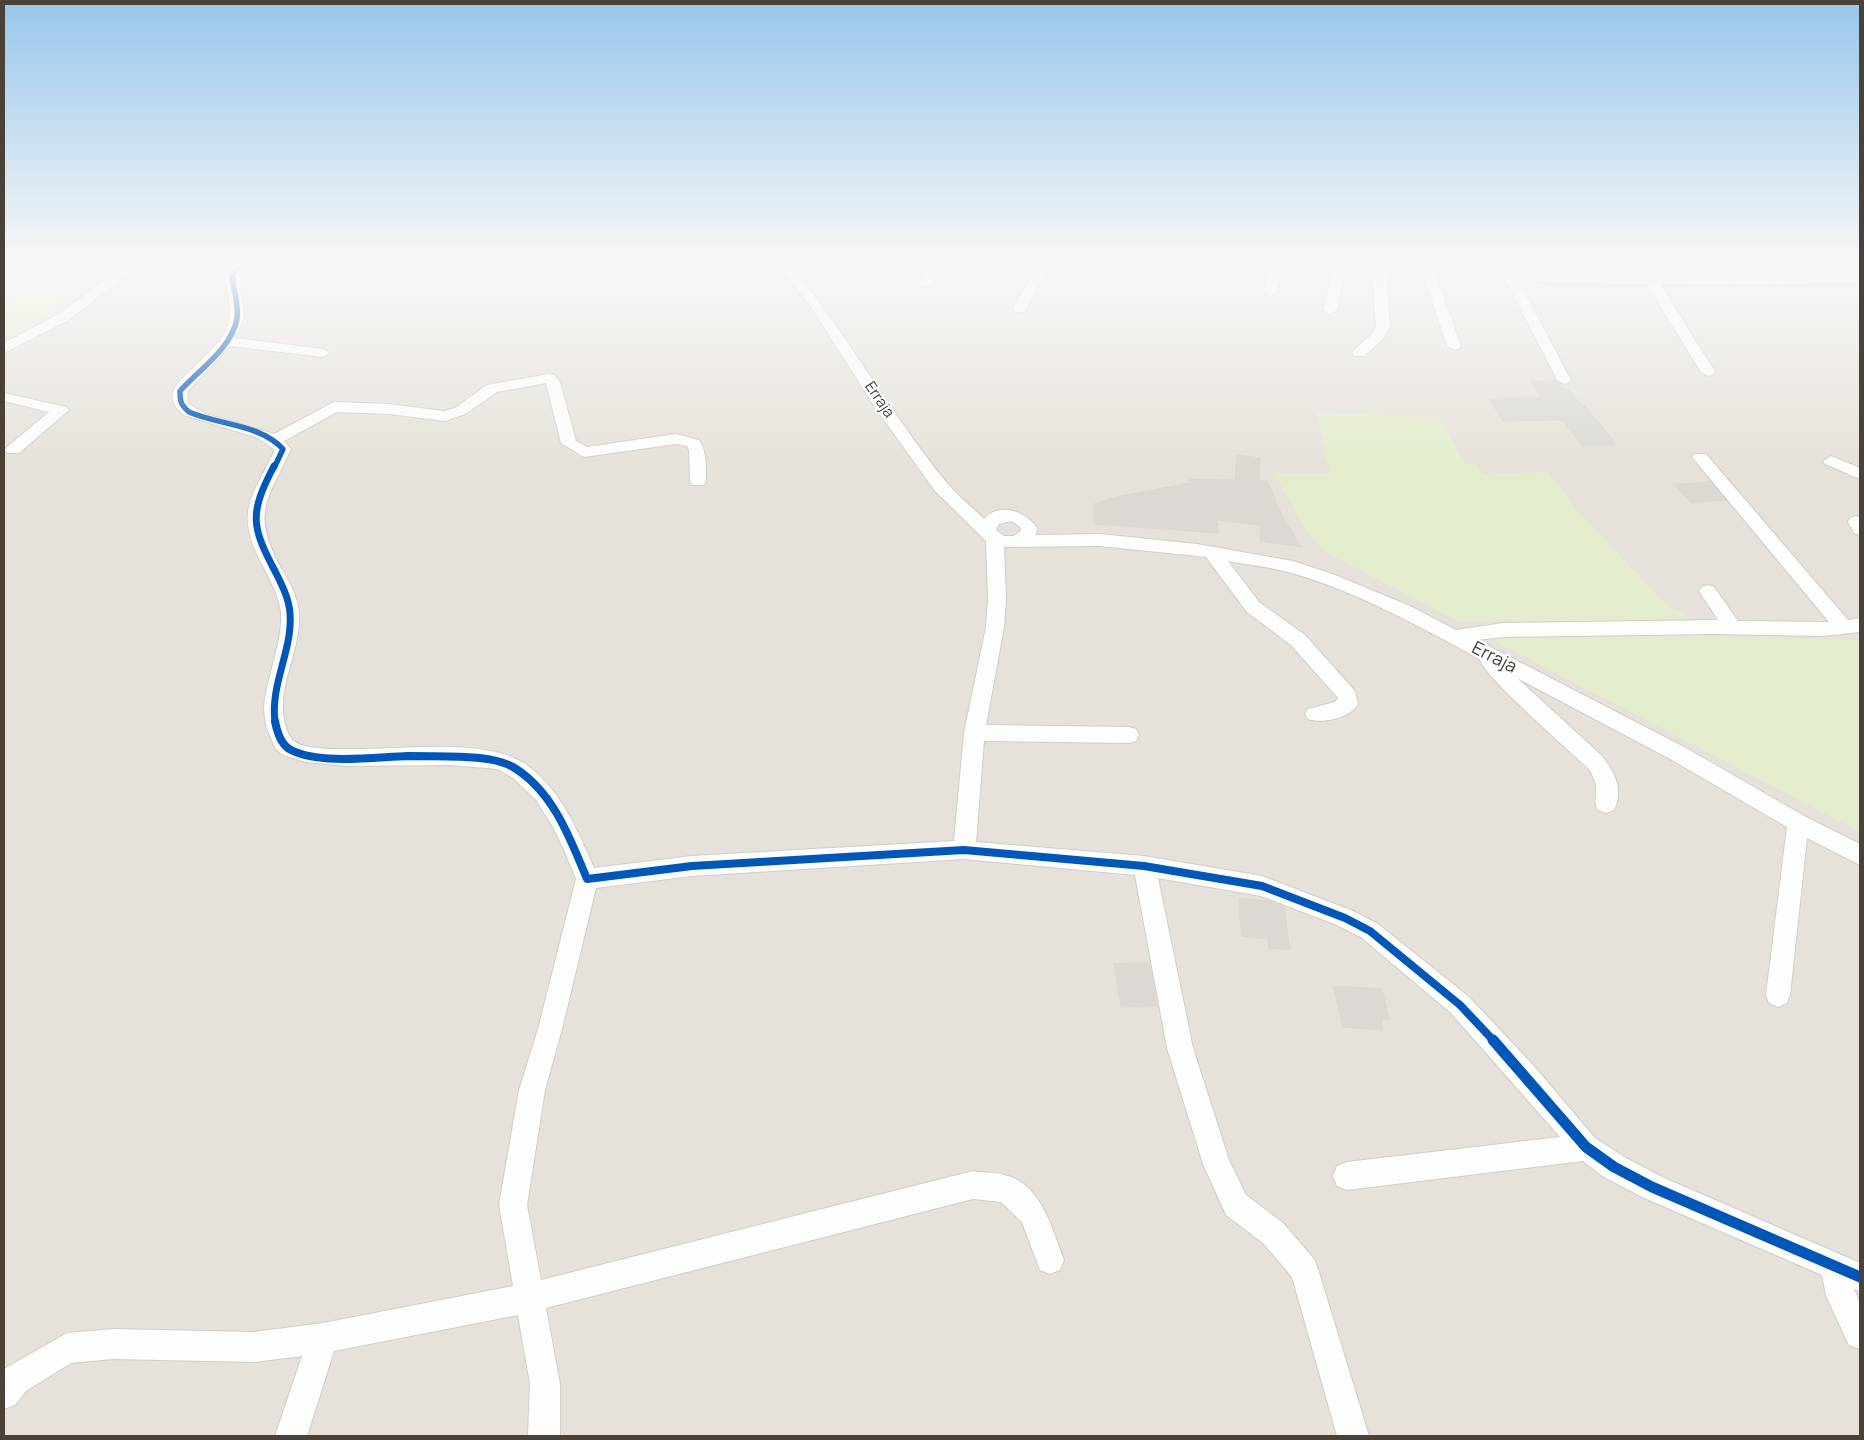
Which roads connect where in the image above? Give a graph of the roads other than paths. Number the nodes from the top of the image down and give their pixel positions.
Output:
1 (38, 331) edge
2 (233, 331) edge
3 (833, 331) edge
4 (1381, 331) edge
5 (1449, 331) edge
6 (1538, 331) edge
7 (1687, 331) edge
8 (226, 341) junction
9 (1454, 346) dead end
10 (4, 350) edge
11 (323, 353) dead end
12 (1360, 353) dead end
13 (1708, 372) dead end
14 (1564, 380) dead end
15 (4, 397) edge
16 (275, 440) junction
17 (13, 450) dead end
18 (1700, 458) dead end
19 (1831, 461) dead end
20 (1860, 474) edge
21 (698, 481) dead end
22 (941, 487) junction
23 (1014, 516) junction
24 (1003, 538) junction
25 (1100, 540) junction
26 (1212, 552) junction
27 (1708, 591) dead end
28 (1852, 626) edge
29 (1732, 627) junction
30 (1454, 637) junction
31 (1482, 653) junction
32 (1315, 714) dead end
33 (974, 733) junction
34 (1129, 735) dead end
35 (1606, 804) dead end
36 (1798, 822) junction
37 (964, 850) junction
38 (1860, 855) edge
39 (1144, 866) junction
40 (587, 880) junction
41 (1778, 995) dead end
42 (1586, 1147) junction
43 (1347, 1176) dead end
44 (1050, 1260) dead end
45 (1848, 1272) edge
46 (529, 1298) junction
47 (1860, 1334) edge
48 (323, 1338) junction
49 (4, 1394) edge
50 (291, 1436) edge
51 (544, 1436) edge
52 (1353, 1436) edge

1 - 10 street
2 - 8 street
3 - 22 street, Erraja
4 - 12 street
5 - 9 street
6 - 14 street
7 - 13 street
8 - 11 street
8 - 16 street
15 - 17 street
16 - 21 street
16 - 40 street
18 - 28 street
19 - 20 street
22 - 23 street
22 - 24 street
23 - 24 street
23 - 24 street
23 - 25 street
24 - 25 street
24 - 33 street
25 - 26 street, Erraja
26 - 30 street, Erraja
26 - 32 street
27 - 29 street
28 - 29 street
29 - 30 street
30 - 31 street, Erraja
31 - 35 street
31 - 36 street, Erraja
33 - 34 street
33 - 37 street
36 - 38 street, Erraja
36 - 41 street
37 - 39 street
37 - 40 street
39 - 42 street
39 - 52 street
40 - 46 street
42 - 43 street
42 - 45 street
44 - 46 street
45 - 47 street
46 - 48 street
46 - 51 street
48 - 49 street
48 - 50 street

